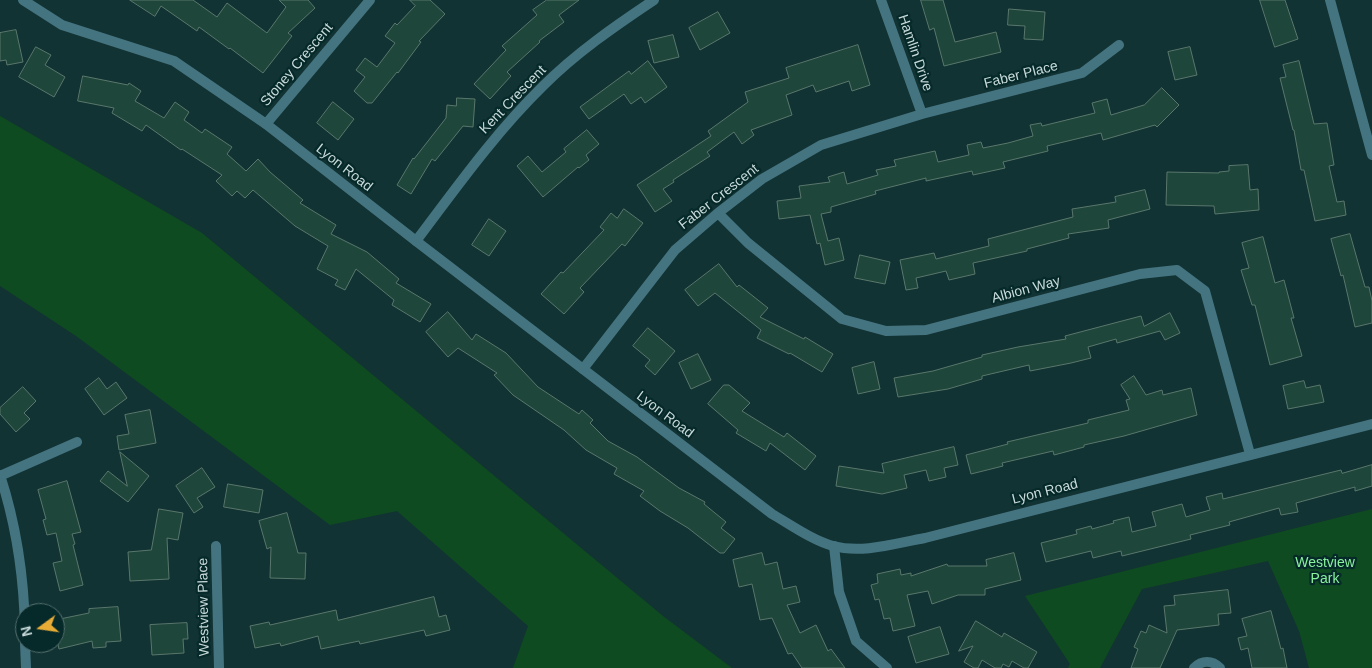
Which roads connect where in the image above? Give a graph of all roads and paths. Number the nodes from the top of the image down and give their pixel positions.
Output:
1 (23, 0) edge
2 (370, 0) edge
3 (654, 0) edge
4 (882, 0) edge
5 (1330, 0) edge
6 (1119, 45) dead end
7 (922, 114) junction
8 (266, 124) junction
9 (1372, 155) edge
10 (718, 213) junction
11 (416, 241) junction
12 (583, 369) junction
13 (1372, 424) edge
14 (77, 442) dead end
15 (1250, 454) junction
16 (0, 475) edge
17 (216, 546) dead end
18 (834, 546) junction
19 (24, 603) edge
20 (25, 653) edge
21 (26, 668) edge
22 (219, 668) edge
23 (887, 668) edge
24 (1194, 668) edge
25 (1220, 668) edge

1 - 8 street, Lyon Road
2 - 8 street, Stoney Crescent
3 - 11 street, Kent Crescent
4 - 7 street, Hamlin Drive
5 - 9 street
6 - 7 street, Faber Place
7 - 10 street, Faber Crescent
8 - 11 street, Lyon Road
10 - 12 street, Faber Crescent
10 - 15 street, Albion Way
11 - 12 street, Lyon Road
12 - 18 street, Lyon Road
13 - 15 street, Lyon Road
14 - 16 street
15 - 18 street, Lyon Road
16 - 19 street
17 - 22 street, Westview Place
18 - 23 street
20 - 21 street
24 - 25 street

